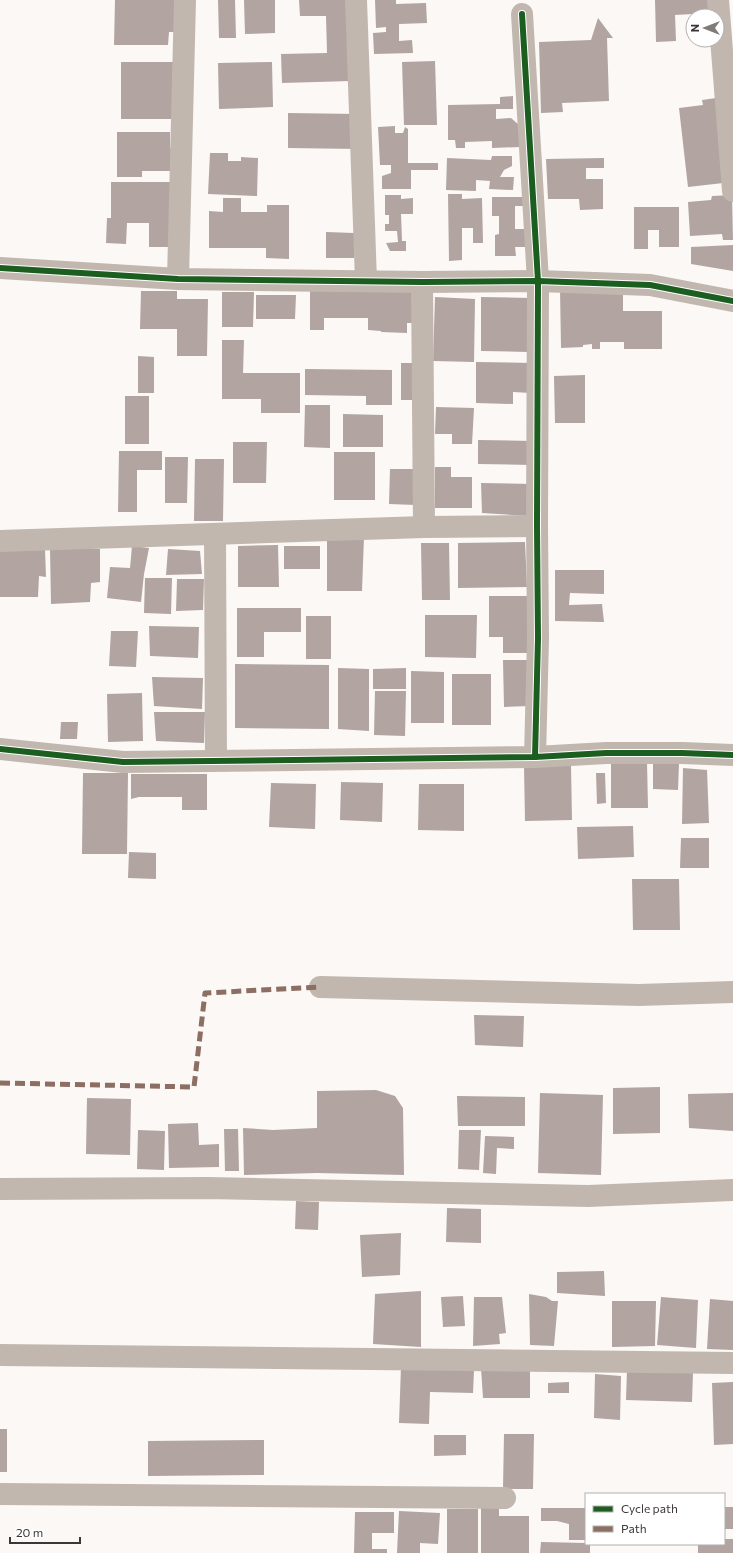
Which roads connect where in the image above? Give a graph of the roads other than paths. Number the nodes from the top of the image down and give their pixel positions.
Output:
1 (185, 0) edge
2 (356, 0) edge
3 (718, 0) edge
4 (522, 14) dead end
5 (733, 191) edge
6 (0, 268) edge
7 (178, 279) junction
8 (366, 281) junction
9 (538, 281) junction
10 (422, 282) junction
11 (733, 301) edge
12 (537, 526) junction
13 (424, 527) junction
14 (216, 534) junction
15 (0, 541) edge
16 (0, 749) edge
17 (733, 755) edge
18 (535, 757) junction
19 (216, 760) junction
20 (320, 987) dead end
21 (733, 992) edge
22 (0, 1189) edge
23 (733, 1190) edge
24 (0, 1355) edge
25 (733, 1363) edge
26 (0, 1494) edge
27 (505, 1498) dead end

1 - 7 street
2 - 8 street
3 - 5 street
4 - 9 street
6 - 7 street
7 - 8 street
8 - 10 street
9 - 10 street
9 - 11 street
9 - 12 street
10 - 13 street
12 - 13 street
12 - 18 street
13 - 14 street
14 - 15 street
14 - 19 street
16 - 19 street
17 - 18 street
18 - 19 street
20 - 21 street
22 - 23 street
24 - 25 street
26 - 27 street

